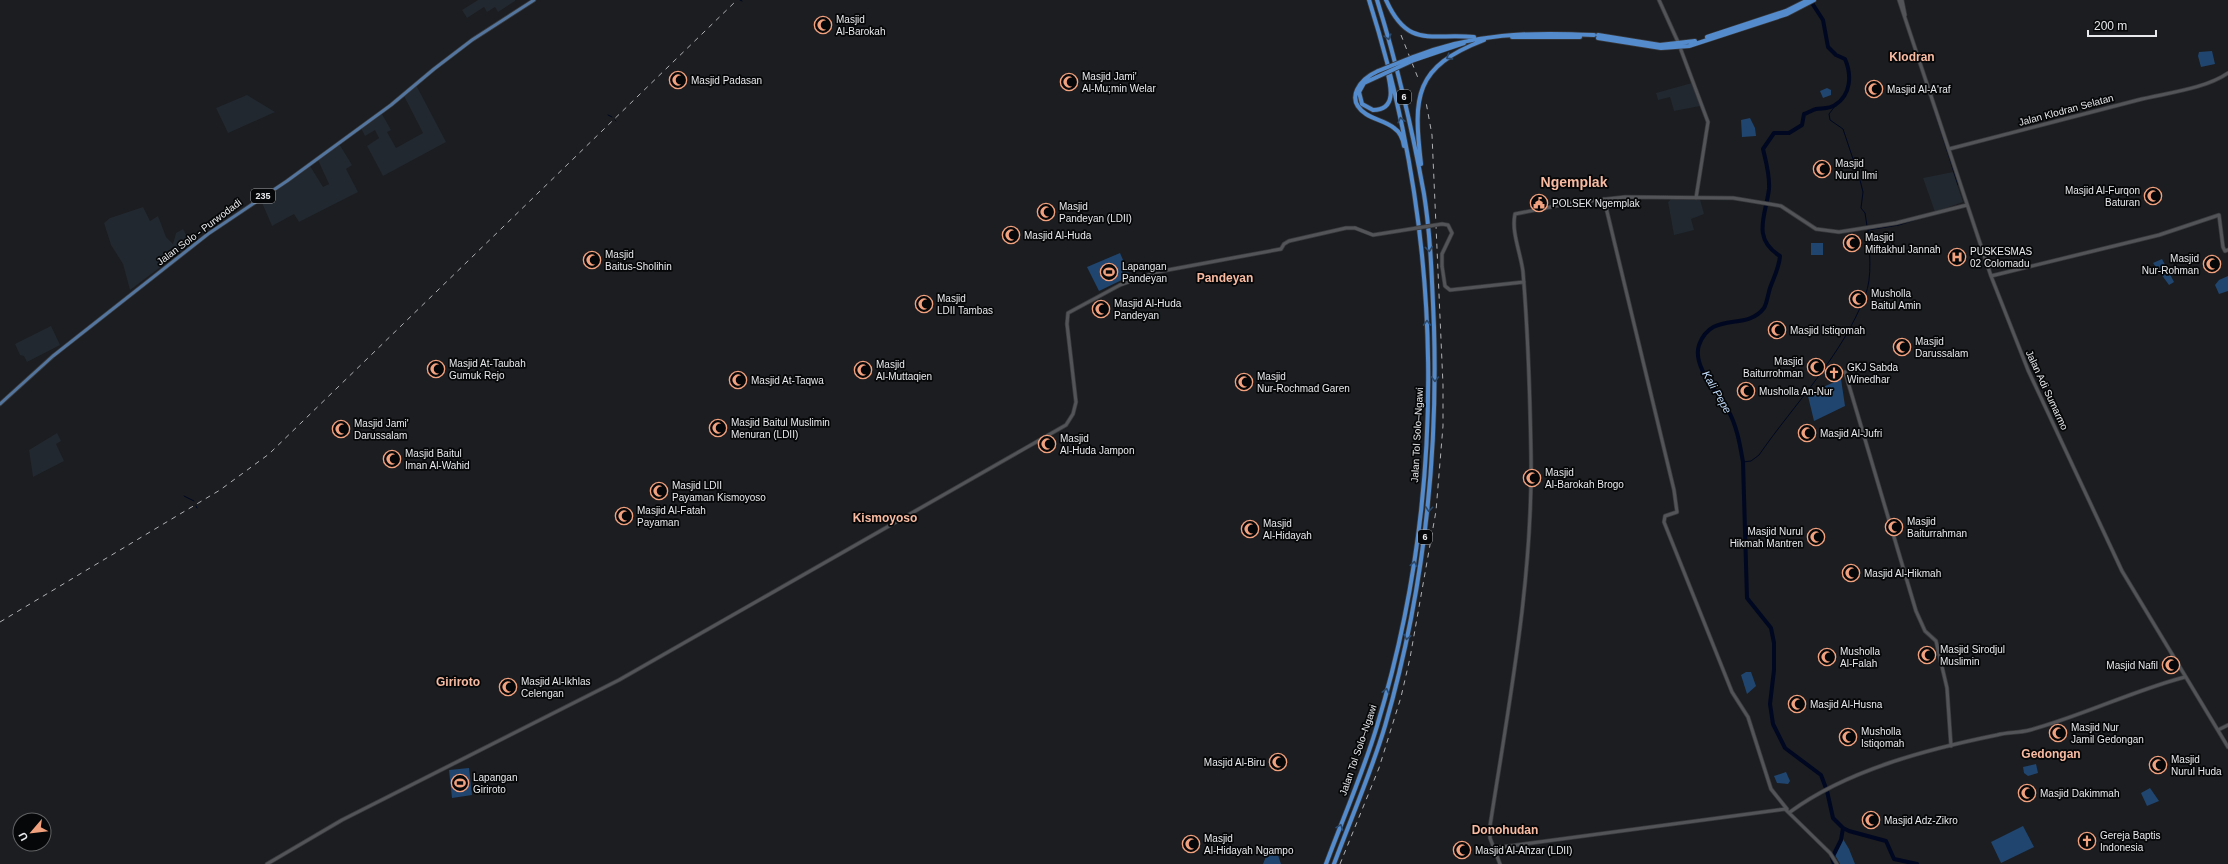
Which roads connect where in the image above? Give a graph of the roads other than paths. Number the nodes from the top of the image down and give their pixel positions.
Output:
1 (534, 0) edge
2 (1369, 0) edge
3 (1377, 0) edge
4 (1386, 0) edge
5 (1659, 0) edge
6 (1808, 0) edge
7 (1814, 0) edge
8 (1900, 0) edge
9 (1799, 7) junction
10 (1378, 26) junction
11 (1482, 39) junction
12 (1678, 42) dead end
13 (1681, 50) dead end
14 (1414, 58) junction
15 (2228, 73) edge
16 (1949, 150) junction
17 (1424, 197) junction
18 (1696, 198) junction
19 (1604, 199) junction
20 (1967, 205) junction
21 (1418, 213) junction
22 (2228, 250) edge
23 (1991, 276) junction
24 (1524, 282) junction
25 (1845, 372) dead end
26 (0, 404) edge
27 (2185, 677) junction
28 (2228, 725) edge
29 (2218, 730) junction
30 (1951, 746) junction
31 (2228, 747) edge
32 (1787, 809) junction
33 (1790, 812) junction
34 (1494, 848) junction
35 (267, 864) edge
36 (1326, 864) edge
37 (1334, 864) edge
38 (1500, 864) edge
39 (1837, 864) edge

1 - 26 main road, Jalan Solo - Purwodadi / 235
2 - 10 highway, Jalan Tol Solo–Ngawi / 6
3 -> 17 highway, Jalan Tol Solo–Ngawi / 6
4 - 11 highway
5 - 12 street
6 - 9 highway
7 - 9 highway
8 - 16 street, Jalan Adi Sumarmo
9 - 11 highway
10 - 14 highway, bridge
21 -> 10 highway, Jalan Tol Solo–Ngawi / 6
11 - 14 highway
11 -> 17 highway
13 - 18 street
14 - 21 highway, bridge
15 - 16 street, Jalan Klodran Selatan
16 - 20 street, Jalan Adi Sumarmo
17 -> 37 highway, Jalan Tol Solo–Ngawi / 6
18 - 19 street
18 - 20 street
19 - 24 street
19 - 32 street
20 - 23 street, Jalan Adi Sumarmo
36 -> 21 highway, Jalan Tol Solo–Ngawi / 6
22 - 23 street
23 - 27 street, Jalan Adi Sumarmo
24 - 34 street
24 - 35 street, bridge
25 - 30 street
27 - 29 street, Jalan Adi Sumarmo
27 - 30 street
28 - 29 street
29 - 31 street, Jalan Adi Sumarmo
30 - 33 street
32 - 33 street
32 - 34 street
33 - 39 street
34 - 38 street

